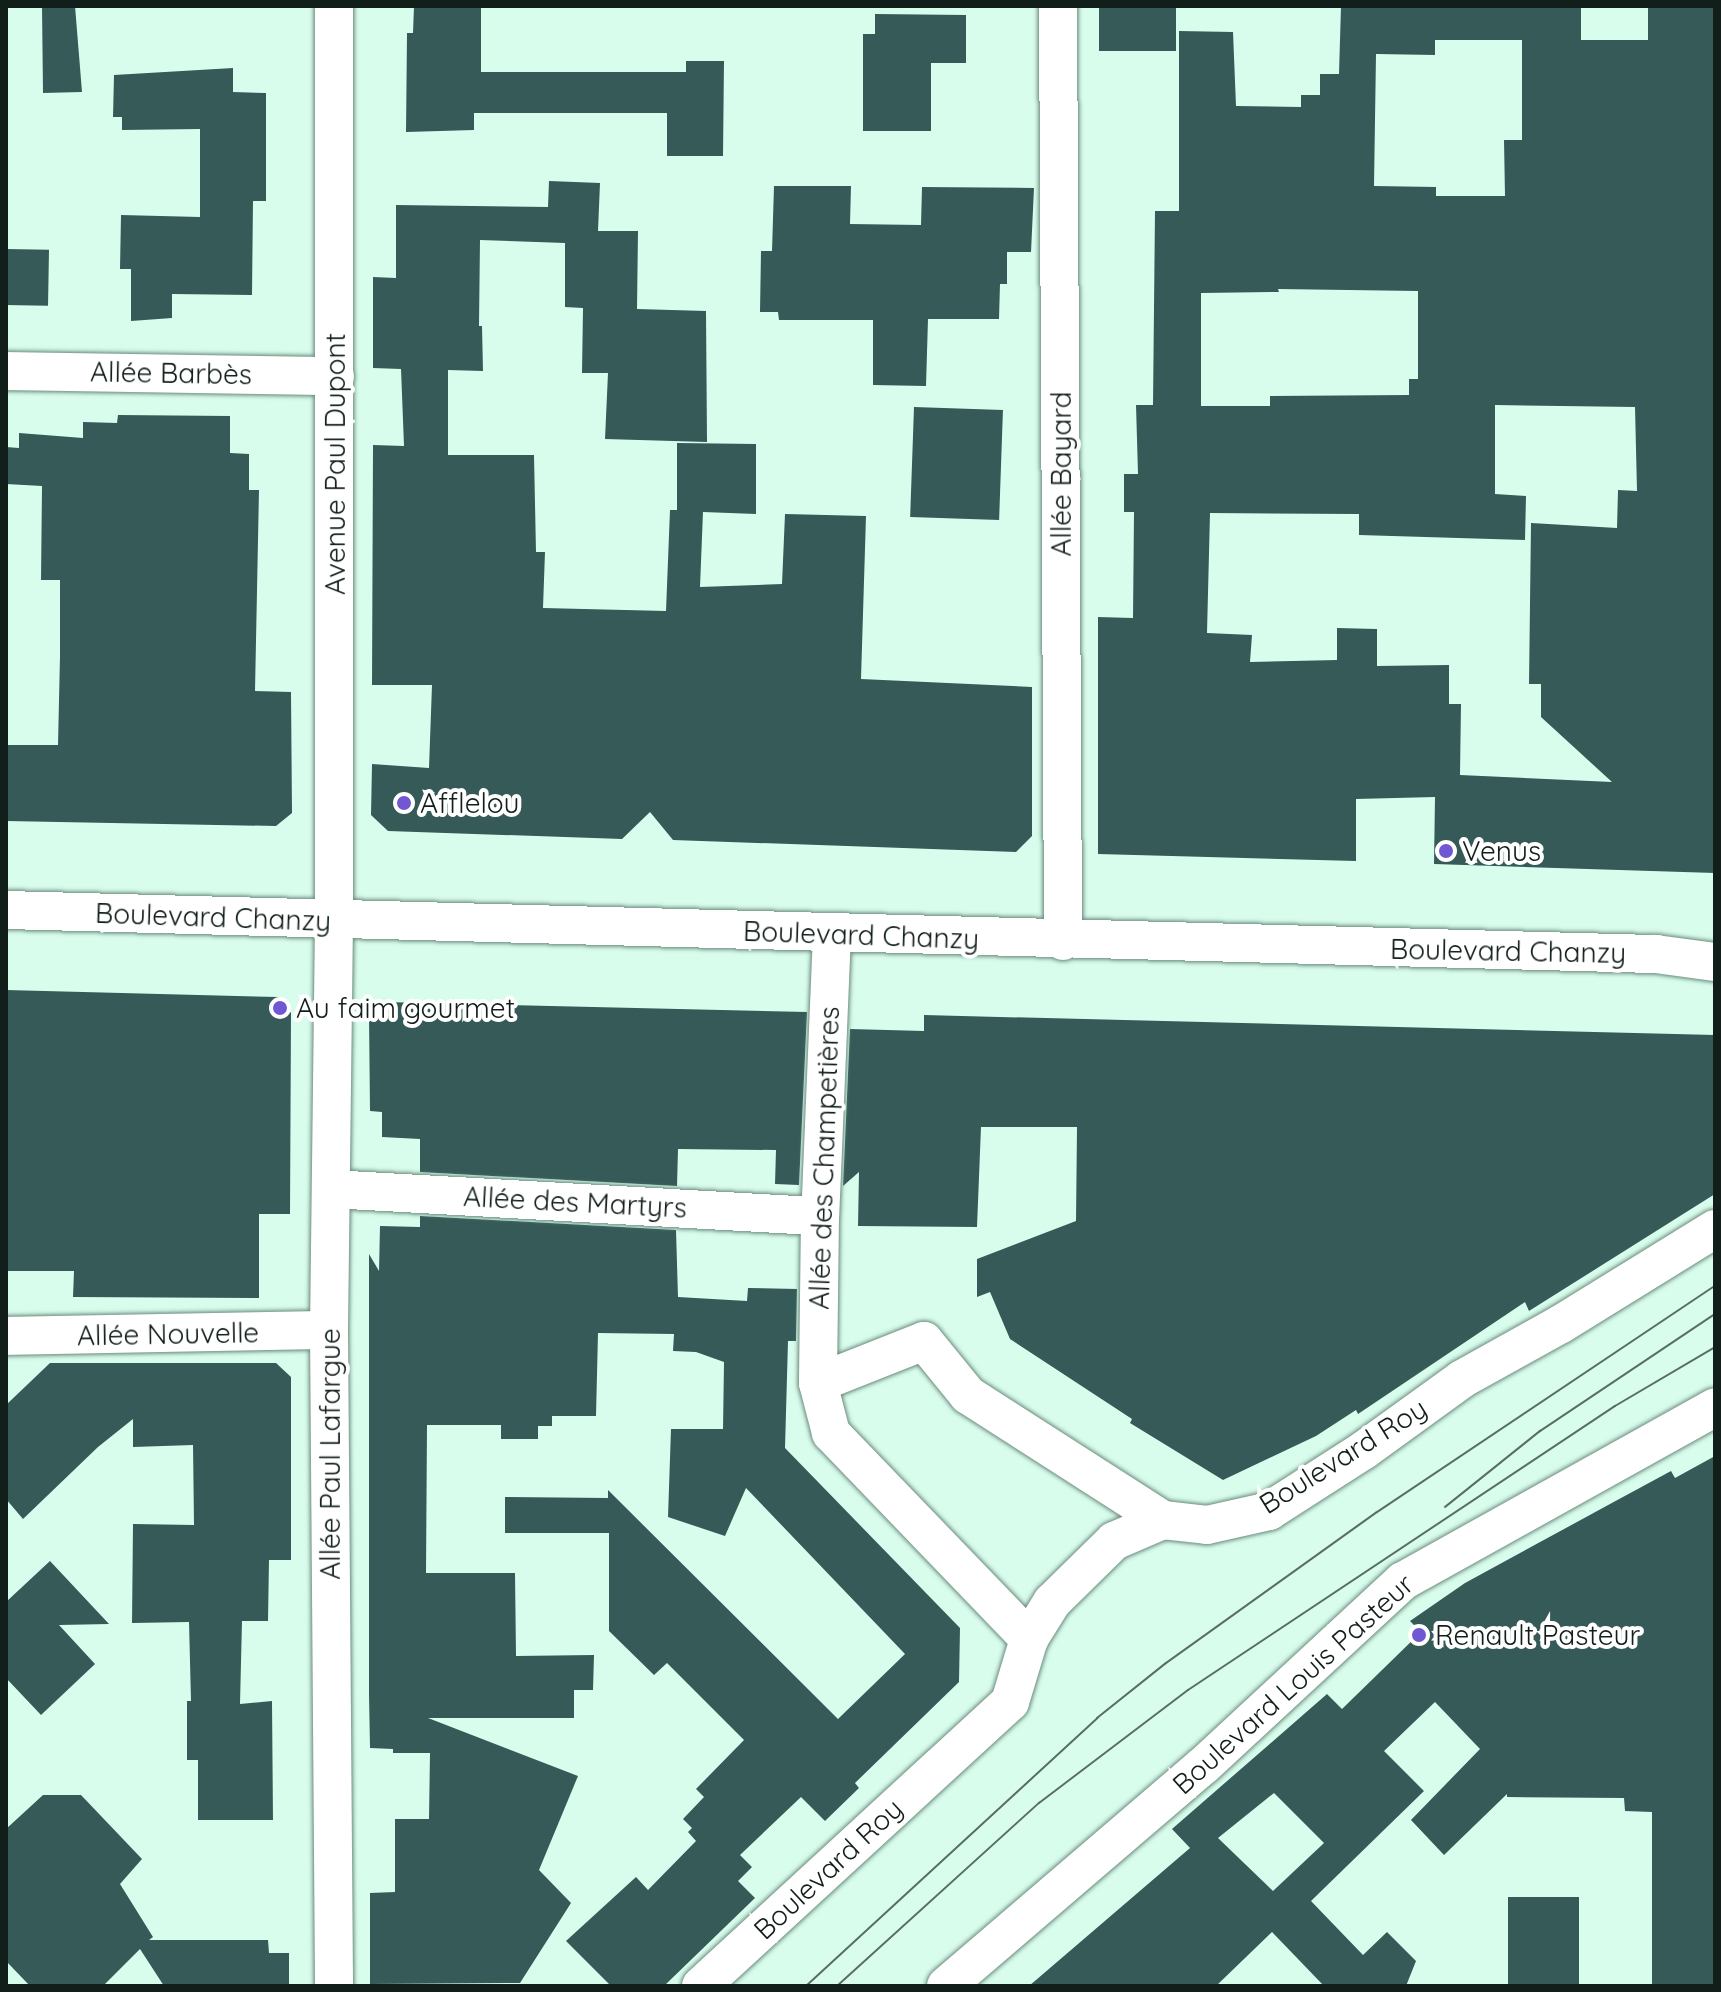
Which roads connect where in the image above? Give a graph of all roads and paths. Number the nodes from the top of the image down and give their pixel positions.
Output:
1 (334, 6) edge
2 (1058, 6) edge
3 (6, 371) edge
4 (335, 376) junction
5 (6, 910) edge
6 (334, 921) junction
7 (832, 934) junction
8 (1063, 941) junction
9 (1715, 962) edge
10 (331, 1189) junction
11 (820, 1216) junction
12 (1715, 1229) edge
13 (329, 1330) junction
14 (6, 1336) edge
15 (818, 1383) junction
16 (1715, 1407) edge
17 (1163, 1520) junction
18 (1029, 1639) junction
19 (334, 1986) edge
20 (701, 1986) edge
21 (946, 1986) edge

1 - 4 street, Avenue Paul Dupont
2 - 8 street, Allée Bayard
3 - 4 street, Allée Barbès
4 - 6 street, Avenue Paul Dupont
5 - 6 street, Boulevard Chanzy
6 - 7 street, Boulevard Chanzy
6 - 10 street, Allée Paul Lafargue
7 - 8 street, Boulevard Chanzy
7 - 11 street, Allée des Champetières
8 - 9 street, Boulevard Chanzy
10 - 11 street, Allée des Martyrs
10 - 13 street, Allée Paul Lafargue
11 - 15 street, Allée des Champetières
12 - 17 street, Boulevard Roy
13 - 14 street, Allée Nouvelle
13 - 19 street, Allée Paul Lafargue
15 - 17 street
15 - 18 street, Allée des Champetières
16 - 21 street, Boulevard Louis Pasteur
17 - 18 street, Boulevard Roy
18 - 20 street, Boulevard Roy

